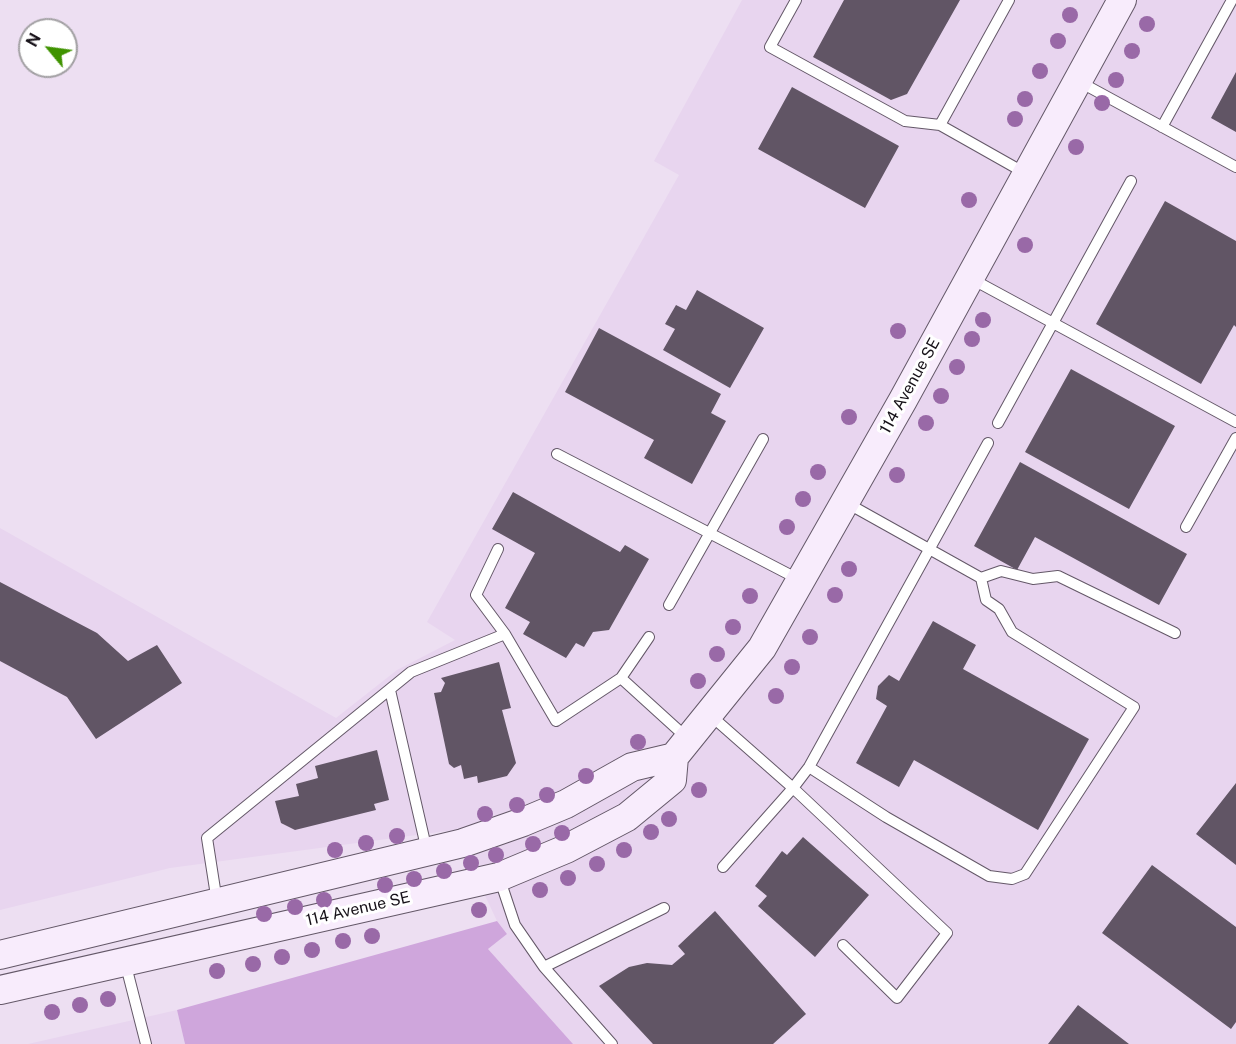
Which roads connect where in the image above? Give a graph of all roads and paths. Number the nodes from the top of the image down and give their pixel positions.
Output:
1 (796, 0) edge
2 (1009, 0) edge
3 (1122, 0) edge
4 (1232, 0) edge
5 (1078, 81) junction
6 (940, 125) junction
7 (1162, 127) junction
8 (1236, 167) edge
9 (1027, 174) junction
10 (1131, 181) dead end
11 (970, 278) junction
12 (1054, 321) junction
13 (1236, 422) edge
14 (998, 423) dead end
15 (1236, 438) edge
16 (763, 439) dead end
17 (988, 443) dead end
18 (557, 454) dead end
19 (845, 502) junction
20 (1186, 527) dead end
21 (708, 532) junction
22 (929, 548) junction
23 (498, 549) dead end
24 (981, 578) junction
25 (800, 581) junction
26 (669, 605) dead end
27 (1175, 633) dead end
28 (505, 634) junction
29 (649, 637) dead end
30 (621, 678) junction
31 (390, 690) junction
32 (709, 714) junction
33 (681, 748) junction
34 (809, 767) junction
35 (793, 788) junction
36 (427, 851) junction
37 (723, 867) dead end
38 (499, 877) junction
39 (217, 902) junction
40 (664, 908) dead end
41 (843, 945) dead end
42 (0, 955) edge
43 (125, 962) junction
44 (543, 967) junction
45 (0, 990) edge
46 (146, 1044) edge
47 (612, 1044) edge

1 - 6 lane
2 - 6 lane
3 - 5 main road, 114 Avenue SE
4 - 7 lane
5 - 7 lane
5 - 9 main road, 114 Avenue SE
6 - 9 lane
7 - 8 lane
9 - 11 main road, 114 Avenue SE
10 - 12 lane
11 - 12 lane
11 - 19 main road, 114 Avenue SE
12 - 13 lane
12 - 14 lane
15 - 20 lane
16 - 21 lane
17 - 22 lane
18 - 21 lane
19 - 22 lane
19 - 25 main road, 114 Avenue SE
21 - 25 lane
21 - 26 lane
22 - 24 lane
22 - 34 lane
23 - 28 lane
24 - 27 lane
24 - 34 lane
25 - 32 main road, 114 Avenue SE
28 - 30 lane
28 - 31 lane
29 - 30 lane
30 - 33 lane
31 - 36 lane
31 - 39 lane
32 - 33 main road, 114 Avenue SE
32 - 35 lane
33 - 36 main road
33 - 38 main road, 114 Avenue SE
34 - 35 lane
35 - 37 lane
35 - 41 lane
36 - 39 main road
38 - 43 main road, 114 Avenue SE
38 - 44 lane
39 - 42 main road
40 - 44 lane
43 - 45 main road, 114 Avenue SE
43 - 46 lane
44 - 47 lane

